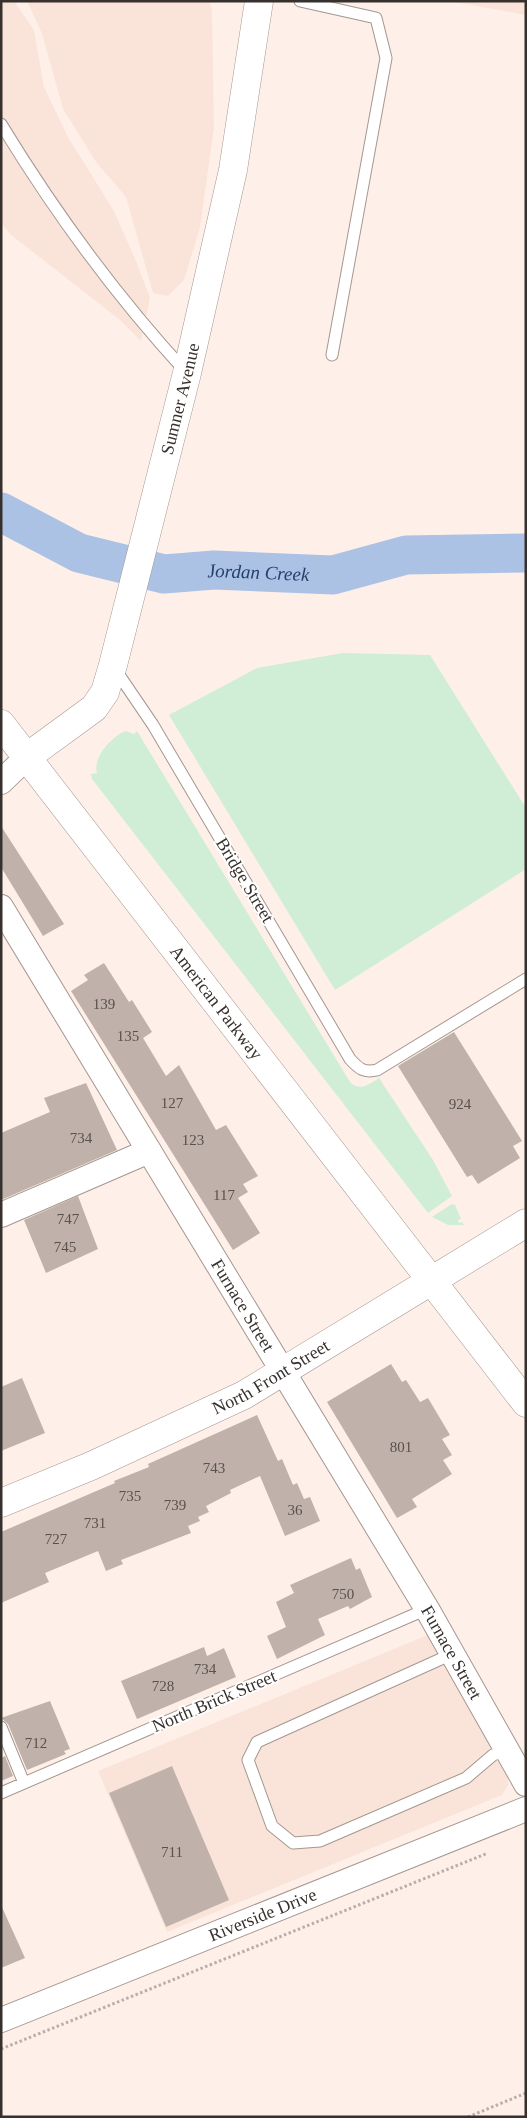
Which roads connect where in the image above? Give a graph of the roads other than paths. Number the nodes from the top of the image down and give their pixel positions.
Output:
1 (259, 1) edge
2 (300, 1) edge
3 (1, 124) edge
4 (332, 355) dead end
5 (187, 373) junction
6 (113, 665) junction
7 (1, 724) edge
8 (28, 757) junction
9 (1, 765) edge
10 (1, 782) edge
11 (1, 907) edge
12 (526, 979) edge
13 (149, 1151) junction
14 (1, 1216) edge
15 (526, 1223) edge
16 (431, 1281) junction
17 (283, 1371) junction
18 (521, 1397) edge
19 (1, 1503) edge
20 (427, 1609) junction
21 (452, 1654) junction
22 (1, 1727) edge
23 (507, 1750) junction
24 (24, 1783) junction
25 (526, 1784) edge
26 (1, 1792) edge
27 (526, 1809) edge
28 (1, 2020) edge

1 - 5 street, Sumner Avenue
2 - 4 lane
3 - 5 lane
5 - 6 street, Sumner Avenue
6 - 8 street, Sumner Avenue
6 - 12 lane, Bridge Street
7 - 8 street, American Parkway
8 - 9 street
8 - 10 street
8 - 16 street, American Parkway
11 - 13 street, Furnace Street
13 - 14 street
13 - 17 street, Furnace Street
15 - 16 street, North Front Street
16 - 17 street, North Front Street
16 - 18 street, American Parkway
17 - 19 street, North Front Street
17 - 20 street, Furnace Street
20 - 21 street, Furnace Street
20 - 24 lane, North Brick Street
21 - 23 street, Furnace Street
21 - 23 lane
22 - 24 lane
23 - 25 street, Furnace Street
24 - 26 lane, North Brick Street
27 - 28 street, Riverside Drive

